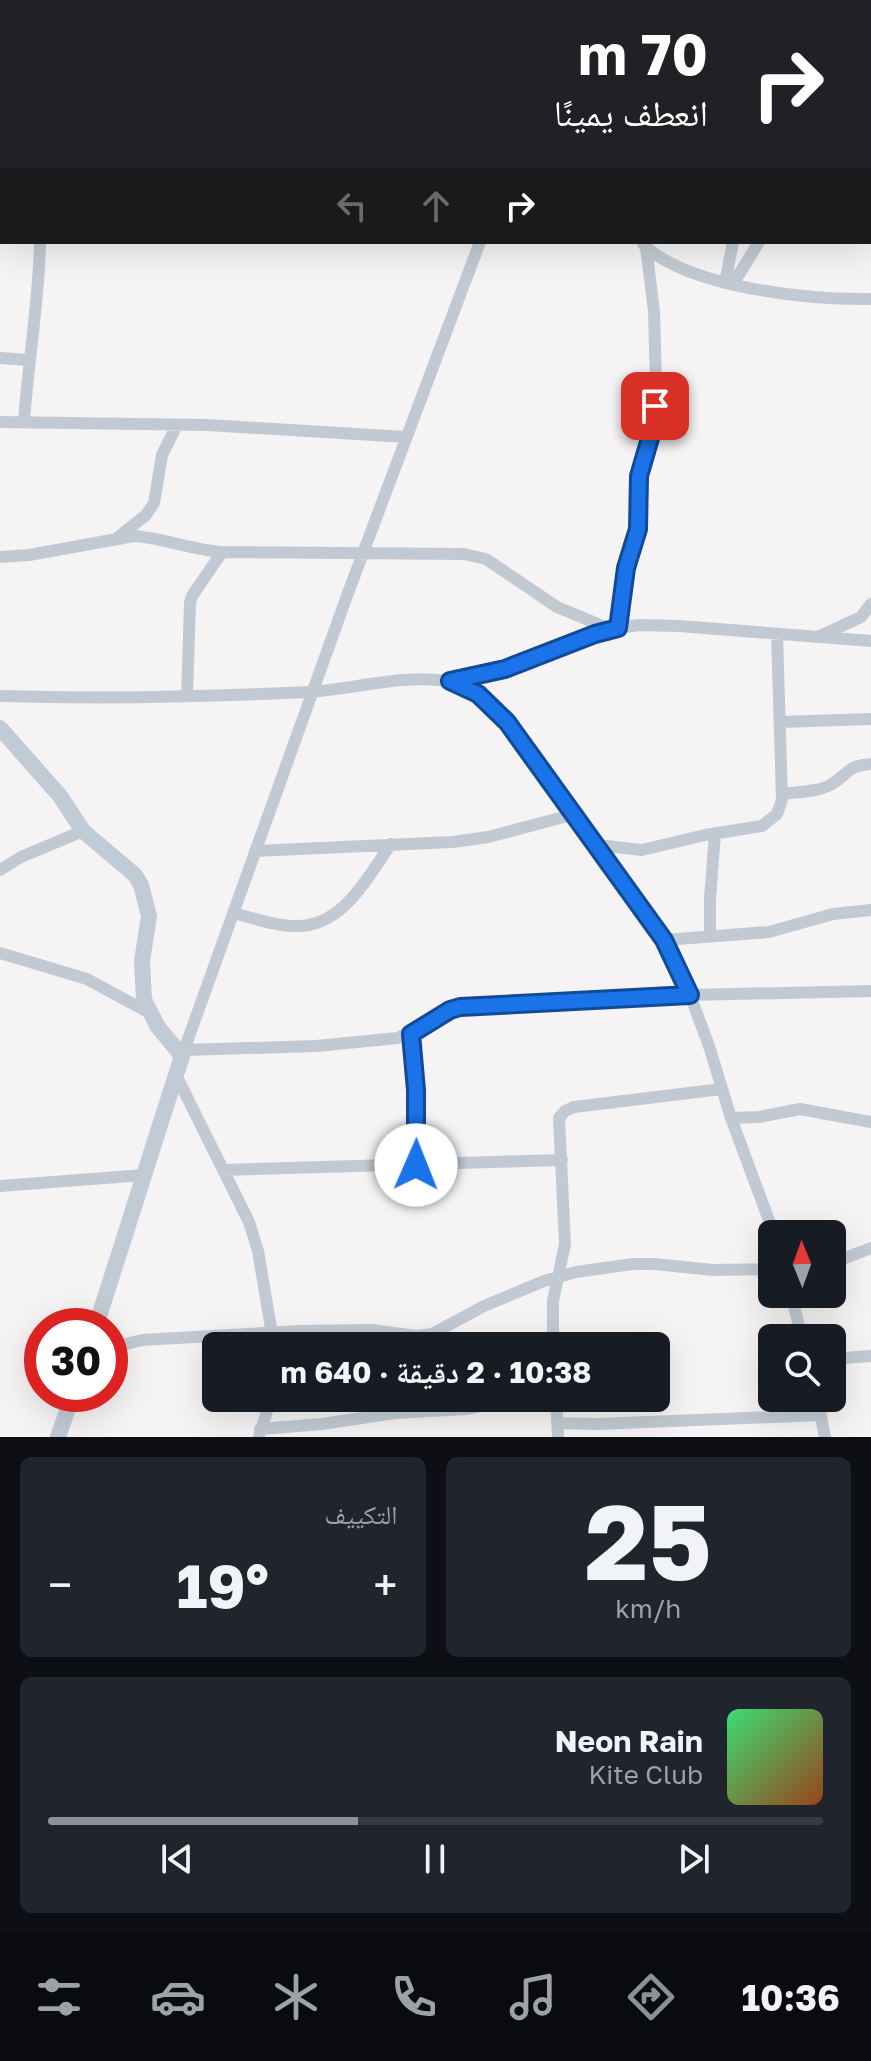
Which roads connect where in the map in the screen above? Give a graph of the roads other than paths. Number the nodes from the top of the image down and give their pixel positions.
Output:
1 (40, 244) edge
2 (479, 244) edge
3 (733, 244) edge
4 (758, 244) edge
5 (643, 245) edge
6 (729, 284) junction
7 (867, 301) edge
8 (0, 358) edge
9 (28, 360) junction
10 (0, 422) edge
11 (24, 422) junction
12 (177, 425) junction
13 (406, 437) junction
14 (117, 538) junction
15 (222, 552) junction
16 (363, 554) junction
17 (0, 557) edge
18 (871, 604) edge
19 (614, 628) junction
20 (777, 634) junction
21 (817, 637) junction
22 (871, 641) edge
23 (450, 681) junction
24 (312, 692) junction
25 (0, 696) edge
26 (187, 696) junction
27 (871, 719) edge
28 (780, 722) junction
29 (0, 728) edge
30 (871, 764) edge
31 (782, 794) junction
32 (575, 814) junction
33 (83, 831) junction
34 (715, 833) junction
35 (391, 844) junction
36 (597, 845) junction
37 (255, 851) junction
38 (0, 870) edge
39 (871, 910) edge
40 (233, 913) junction
41 (710, 936) junction
42 (664, 940) junction
43 (0, 953) edge
44 (871, 991) edge
45 (690, 995) junction
46 (148, 1012) junction
47 (411, 1034) junction
48 (183, 1053) junction
49 (176, 1075) junction
50 (722, 1089) junction
51 (731, 1118) junction
52 (871, 1122) edge
53 (562, 1160) junction
54 (416, 1165) junction
55 (223, 1170) junction
56 (144, 1175) junction
57 (0, 1186) edge
58 (769, 1220) edge
59 (871, 1248) edge
60 (846, 1258) edge
61 (758, 1269) edge
62 (560, 1276) junction
63 (102, 1308) edge
64 (272, 1332) edge
65 (331, 1332) edge
66 (377, 1332) edge
67 (436, 1332) edge
68 (553, 1332) edge
69 (202, 1340) edge
70 (128, 1344) edge
71 (871, 1356) edge
72 (846, 1358) edge
73 (67, 1412) edge
74 (267, 1412) edge
75 (413, 1412) edge
76 (557, 1412) edge
77 (820, 1412) edge
78 (821, 1415) junction
79 (641, 1422) junction
80 (557, 1423) junction
81 (322, 1424) junction
82 (260, 1433) edge
83 (58, 1437) edge
84 (326, 1437) edge
85 (558, 1437) edge
86 (642, 1437) edge
87 (825, 1437) edge

1 - 9 street
2 - 13 street
3 - 6 street
4 - 6 street
5 - 6 street
5 - 19 street
6 - 7 street
8 - 9 street
9 - 11 street
10 - 11 street
11 - 12 street
12 - 13 street
12 - 14 street
13 - 16 street
14 - 15 street
14 - 17 street
15 - 16 street
15 - 26 street
16 - 19 street
16 - 24 street
18 - 21 street
19 - 20 street
19 - 23 street
20 - 21 street
20 - 28 street
21 - 22 street
23 - 24 street
23 - 32 street
24 - 26 street
24 - 37 street
25 - 26 street
27 - 28 street
28 - 31 street
29 - 33 street
30 - 31 street
31 - 34 street
32 - 35 street
32 - 36 street
33 - 38 street
33 - 46 street
34 - 36 street
34 - 41 street
35 - 37 street
35 - 40 street
36 - 42 street
37 - 40 street
39 - 41 street
40 - 48 street
41 - 42 street
42 - 45 street
43 - 46 street
44 - 45 street
45 - 47 street
45 - 50 street
46 - 48 street
47 - 48 street
47 - 54 street
48 - 49 street
49 - 55 street
49 - 56 street
50 - 51 street
50 - 53 street
51 - 52 street
51 - 58 street
53 - 54 street
53 - 62 street
54 - 55 street
55 - 64 street
56 - 57 street
56 - 63 street
59 - 60 street
61 - 62 street
62 - 67 street
62 - 68 street
65 - 66 street
69 - 70 street
71 - 72 street
73 - 83 street
74 - 82 street
75 - 81 street
76 - 80 street
77 - 78 street
78 - 79 street
78 - 87 street
79 - 80 street
79 - 86 street
80 - 85 street
81 - 82 street
81 - 84 street

